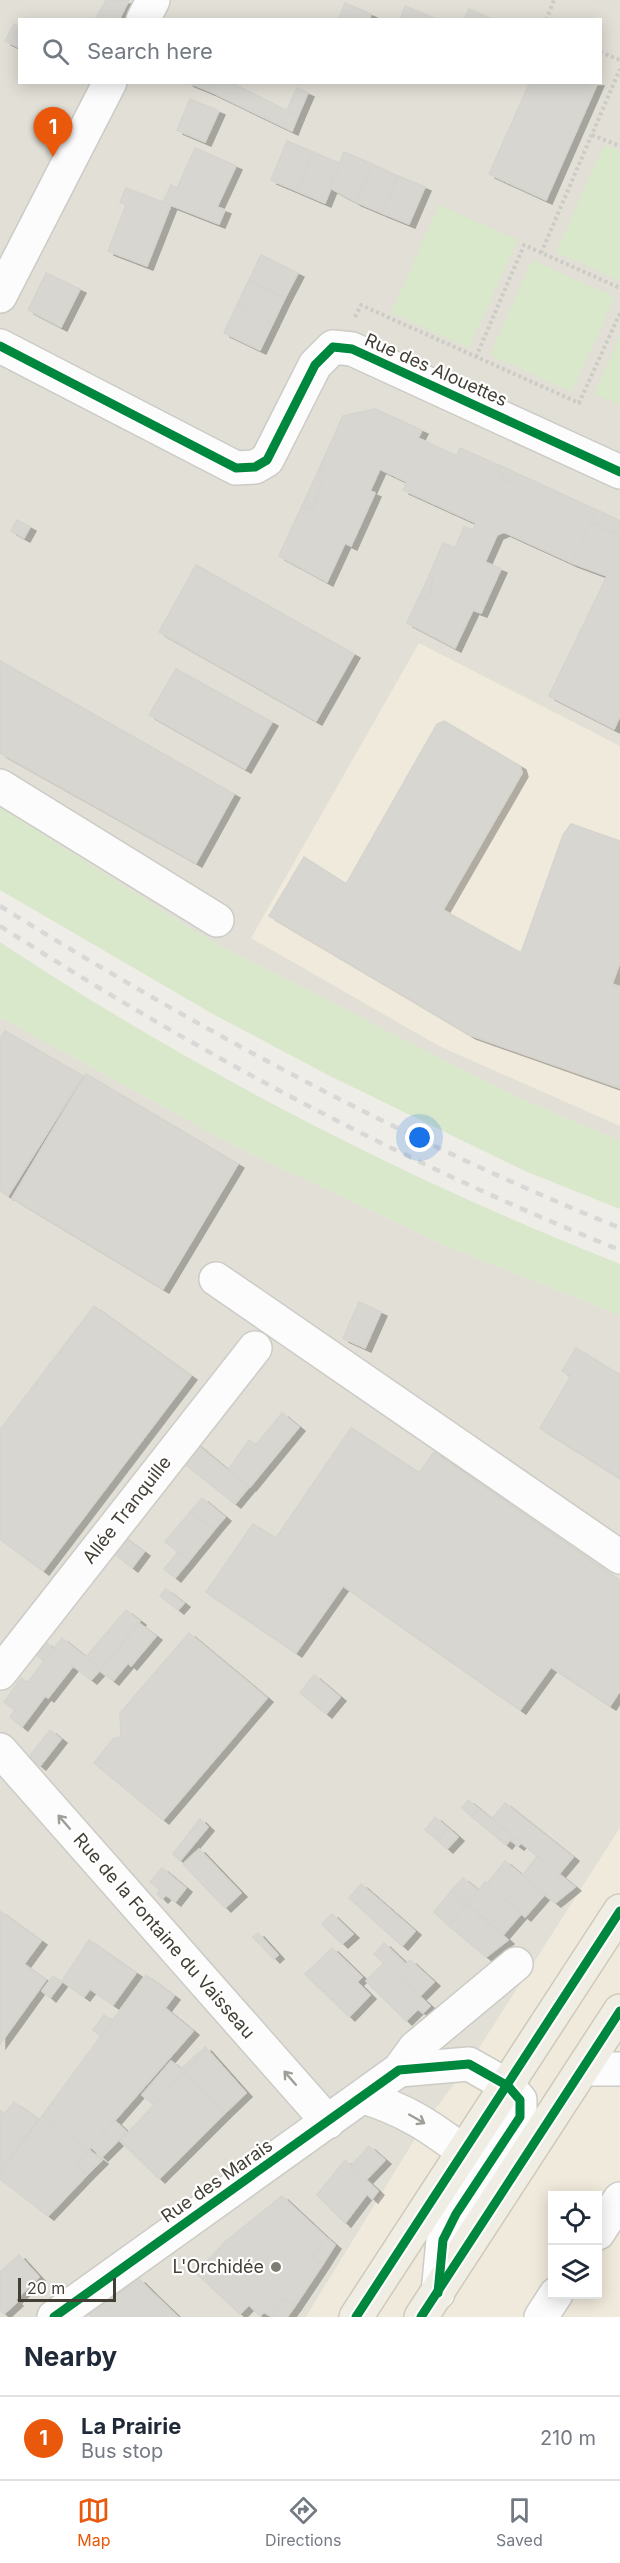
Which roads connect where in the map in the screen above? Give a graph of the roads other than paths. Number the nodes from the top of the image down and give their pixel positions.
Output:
1 (153, 0) edge
2 (144, 18) edge
3 (109, 84) edge
4 (0, 296) edge
5 (0, 346) edge
6 (620, 472) edge
7 (0, 786) edge
8 (217, 920) dead end
9 (216, 1279) dead end
10 (255, 1348) dead end
11 (620, 1557) edge
12 (0, 1673) edge
13 (0, 1750) edge
14 (620, 1911) edge
15 (516, 1964) dead end
16 (620, 2011) edge
17 (583, 2069) junction
18 (620, 2069) edge
19 (399, 2070) junction
20 (508, 2086) junction
21 (364, 2097) junction
22 (328, 2122) junction
23 (464, 2152) junction
24 (620, 2199) edge
25 (602, 2225) edge
26 (553, 2299) edge
27 (429, 2305) edge
28 (54, 2317) edge
29 (356, 2317) edge
30 (541, 2317) edge

1 - 2 street
3 - 4 street
5 - 6 street, Rue des Alouettes
7 - 8 street
9 - 11 street
10 - 12 street, Allée Tranquille
22 -> 13 street, Rue de la Fontaine du Vaisseau
14 - 20 main road
15 - 19 street, Rue des Marais
16 - 17 main road
17 - 18 street
17 - 27 main road
19 - 20 street
19 - 21 street, Rue des Marais
20 - 23 main road
20 - 27 street
21 - 22 street, Rue des Marais
21 -> 23 street
22 - 28 street, Rue des Marais
23 - 29 main road
24 - 25 street
26 - 30 street

